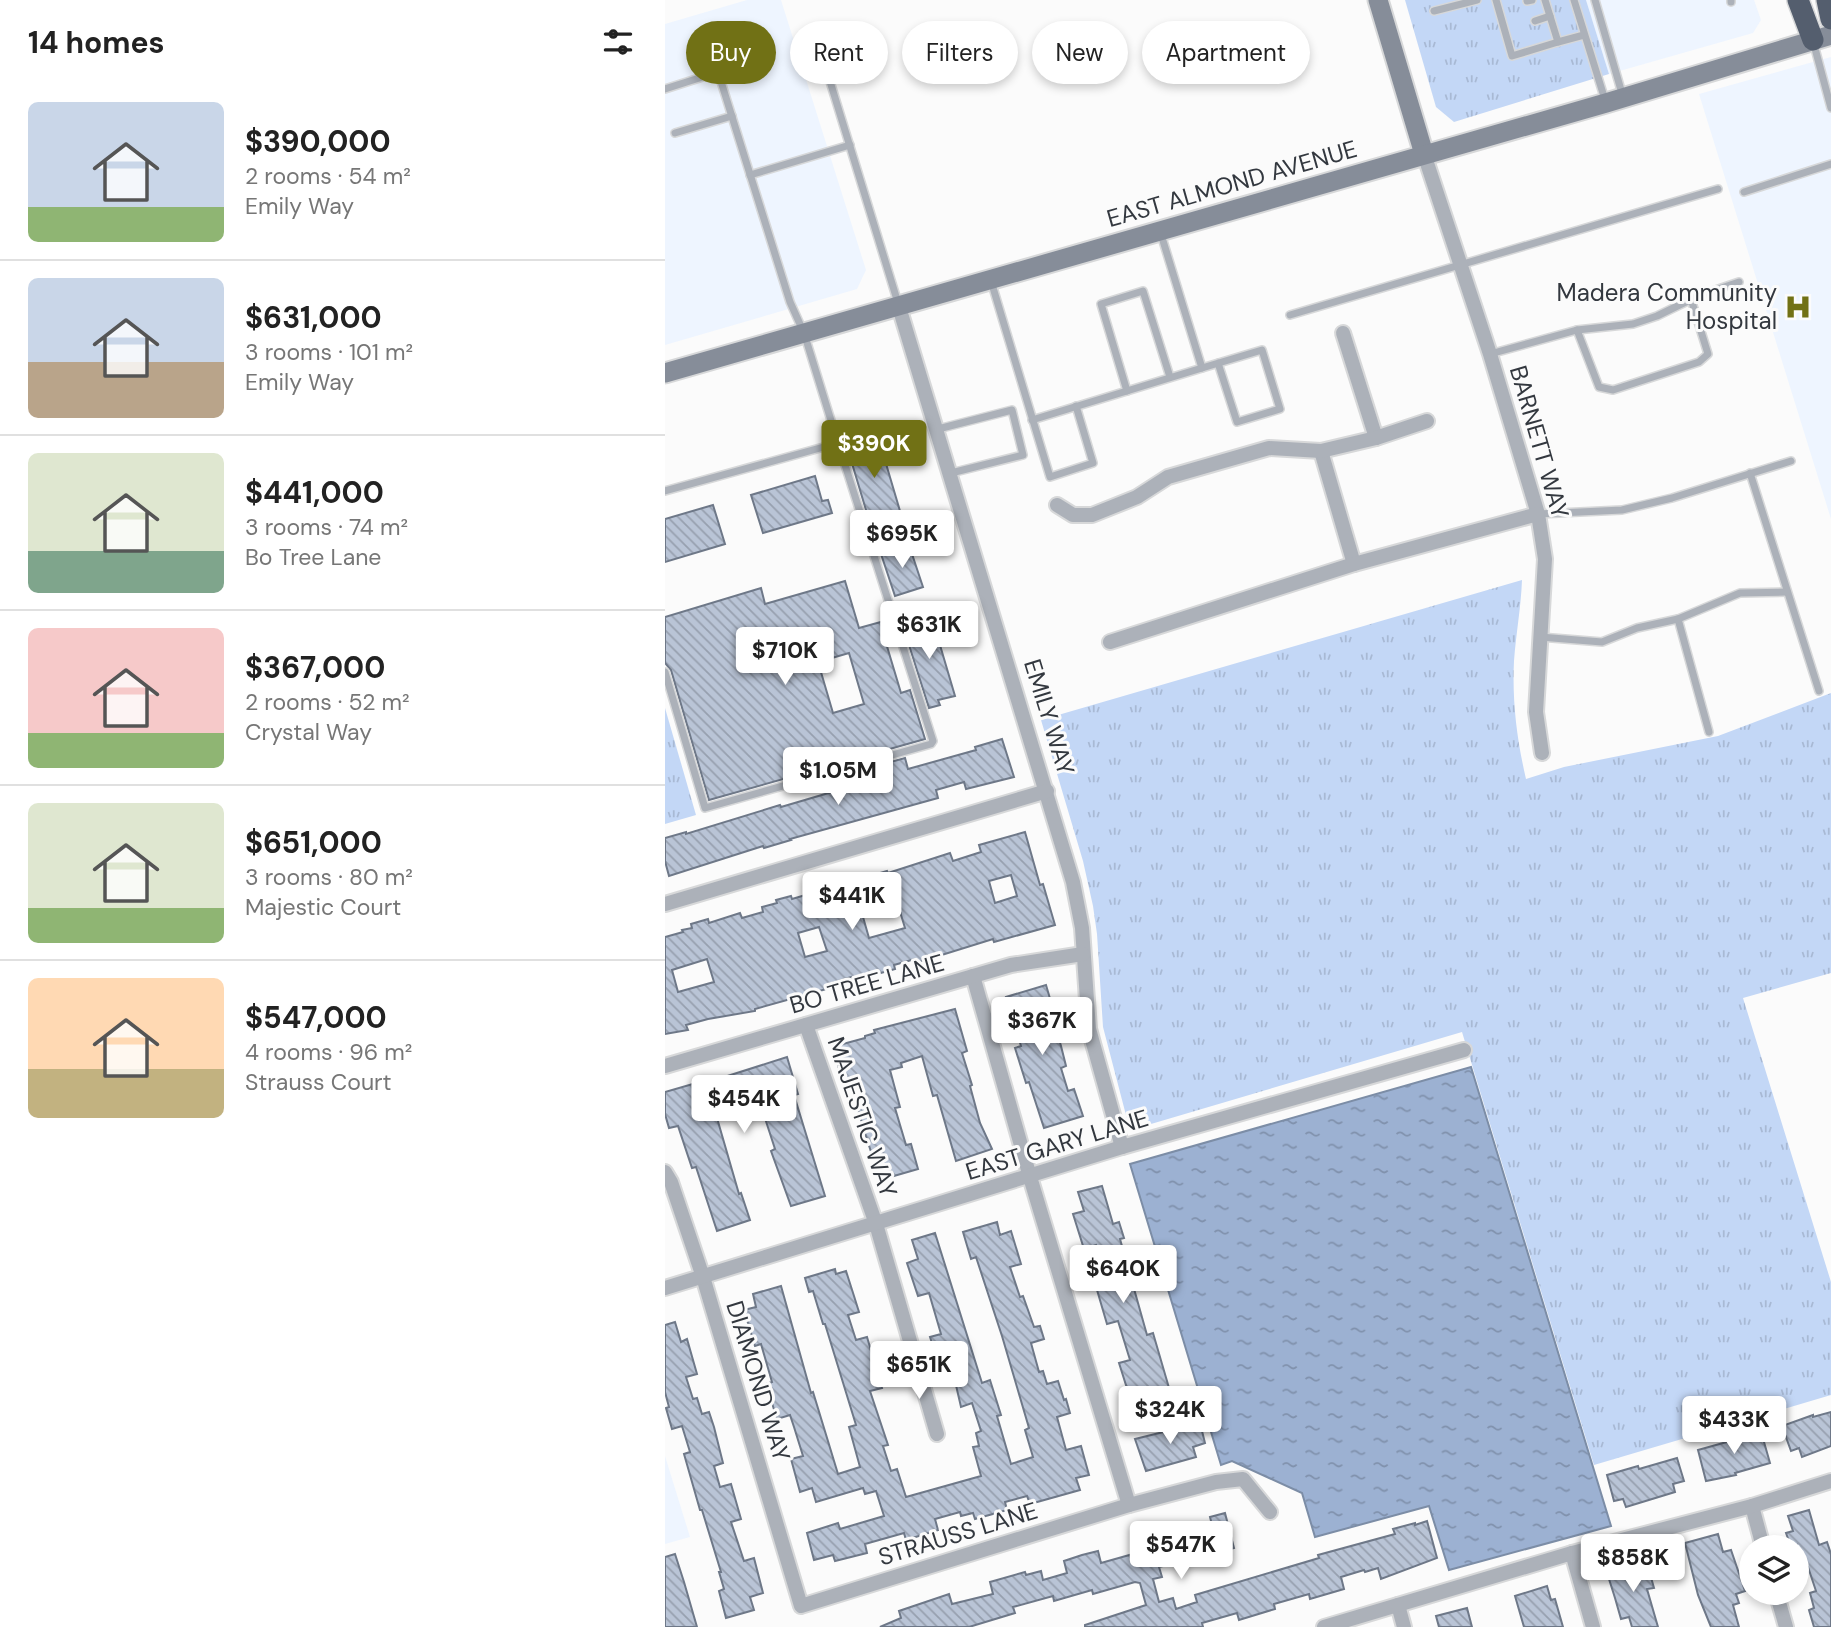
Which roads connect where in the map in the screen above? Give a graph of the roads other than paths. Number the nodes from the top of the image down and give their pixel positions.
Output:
1 (1378, 0) edge
2 (1477, 0) edge
3 (1496, 0) edge
4 (1545, 0) edge
5 (1574, 0) edge
6 (1595, 0) edge
7 (1798, 0) edge
8 (1827, 0) edge
9 (1434, 11) dead end
10 (1550, 16) junction
11 (1831, 19) edge
12 (1535, 21) dead end
13 (1584, 34) junction
14 (1822, 38) edge
15 (1558, 42) junction
16 (831, 84) edge
17 (665, 89) edge
18 (1615, 100) junction
19 (1831, 108) edge
20 (732, 116) junction
21 (675, 133) dead end
22 (850, 145) junction
23 (1424, 154) junction
24 (1831, 164) edge
25 (750, 175) junction
26 (1718, 189) dead end
27 (1744, 192) dead end
28 (1160, 230) junction
29 (1462, 265) junction
30 (990, 280) junction
31 (1739, 282) dead end
32 (1692, 299) junction
33 (899, 307) junction
34 (1290, 315) dead end
35 (1577, 330) junction
36 (1343, 333) dead end
37 (804, 334) junction
38 (1490, 354) junction
39 (1218, 363) junction
40 (1202, 368) junction
41 (665, 373) edge
42 (1170, 377) junction
43 (1127, 391) junction
44 (1076, 407) junction
45 (1032, 420) junction
46 (1427, 421) dead end
47 (938, 429) junction
48 (1377, 438) junction
49 (838, 443) junction
50 (1321, 451) junction
51 (1791, 461) dead end
52 (951, 473) junction
53 (1750, 473) junction
54 (665, 491) edge
55 (1057, 505) dead end
56 (1538, 514) junction
57 (1355, 564) junction
58 (1787, 592) junction
59 (1678, 619) junction
60 (1539, 637) junction
61 (1110, 642) dead end
62 (665, 672) edge
63 (1819, 691) dead end
64 (1709, 732) dead end
65 (1542, 753) dead end
66 (1047, 791) junction
67 (665, 904) edge
68 (1083, 954) junction
69 (973, 976) junction
70 (806, 1025) junction
71 (1464, 1050) dead end
72 (665, 1066) edge
73 (1122, 1147) junction
74 (665, 1172) edge
75 (1030, 1177) junction
76 (876, 1224) junction
77 (703, 1277) junction
78 (665, 1289) edge
79 (937, 1434) dead end
80 (1831, 1481) edge
81 (1129, 1505) junction
82 (1752, 1506) junction
83 (1269, 1512) dead end
84 (1760, 1535) edge
85 (1572, 1553) junction
86 (801, 1605) joint
87 (1398, 1605) junction
88 (1780, 1605) edge
89 (1324, 1627) edge
90 (1404, 1627) edge
91 (1593, 1627) edge
92 (1786, 1627) edge

1 - 23 main road
2 - 9 lane
3 - 15 lane
4 - 10 lane
5 - 13 lane
6 - 18 lane
7 - 14 highway
8 - 11 highway
10 - 12 lane
10 - 15 lane
13 - 15 lane
13 - 18 lane
14 - 18 main road, EAST ALMOND AVENUE
14 - 19 lane
16 - 22 lane
17 - 20 lane
18 - 23 main road, EAST ALMOND AVENUE
20 - 21 lane
20 - 25 lane
22 - 25 lane
22 - 33 lane
23 - 28 main road, EAST ALMOND AVENUE
23 - 29 street, BARNETT WAY
24 - 27 lane
25 - 37 lane
26 - 29 lane
28 - 30 main road, EAST ALMOND AVENUE
28 - 40 lane
29 - 34 lane
29 - 38 street, BARNETT WAY
30 - 33 main road, EAST ALMOND AVENUE
30 - 45 lane
31 - 32 lane
32 - 35 lane
32 - 35 lane
33 - 37 main road, EAST ALMOND AVENUE
33 - 47 street, EMILY WAY
35 - 38 lane
36 - 48 street
37 - 41 main road, EAST ALMOND AVENUE
37 - 49 lane
38 - 56 street, BARNETT WAY
39 - 39 lane
39 - 40 lane
40 - 42 lane
42 - 43 lane
42 - 43 lane
43 - 44 lane
44 - 45 lane
44 - 45 lane
46 - 48 street
47 - 52 street, EMILY WAY
47 - 52 lane
48 - 50 street
49 - 54 lane
49 - 62 lane
50 - 55 street
50 - 57 street
51 - 53 lane
52 - 66 street, EMILY WAY
53 - 56 lane
53 - 58 lane
56 - 57 street
56 - 60 street, BARNETT WAY
57 - 61 street
58 - 59 lane
58 - 63 lane
59 - 60 lane
59 - 64 lane
60 - 65 street, BARNETT WAY
66 - 67 street
66 - 68 street, EMILY WAY
68 - 69 street, BO TREE LANE
68 - 73 street, EMILY WAY
69 - 70 street, BO TREE LANE
69 - 75 street
70 - 72 street, BO TREE LANE
70 - 76 street, MAJESTIC WAY
71 - 73 street, EAST GARY LANE
73 - 75 street, EAST GARY LANE
74 - 77 street, DIAMOND WAY
75 - 76 street, EAST GARY LANE
75 - 81 street
76 - 77 street, EAST GARY LANE
76 - 79 street, MAJESTIC WAY
77 - 78 street, EAST GARY LANE
77 - 86 street, DIAMOND WAY
80 - 82 street
81 - 83 street, STRAUSS LANE
81 - 86 street, STRAUSS LANE
82 - 84 street
82 - 85 street
85 - 87 street
85 - 91 street
87 - 89 street
87 - 90 street
88 - 92 street

